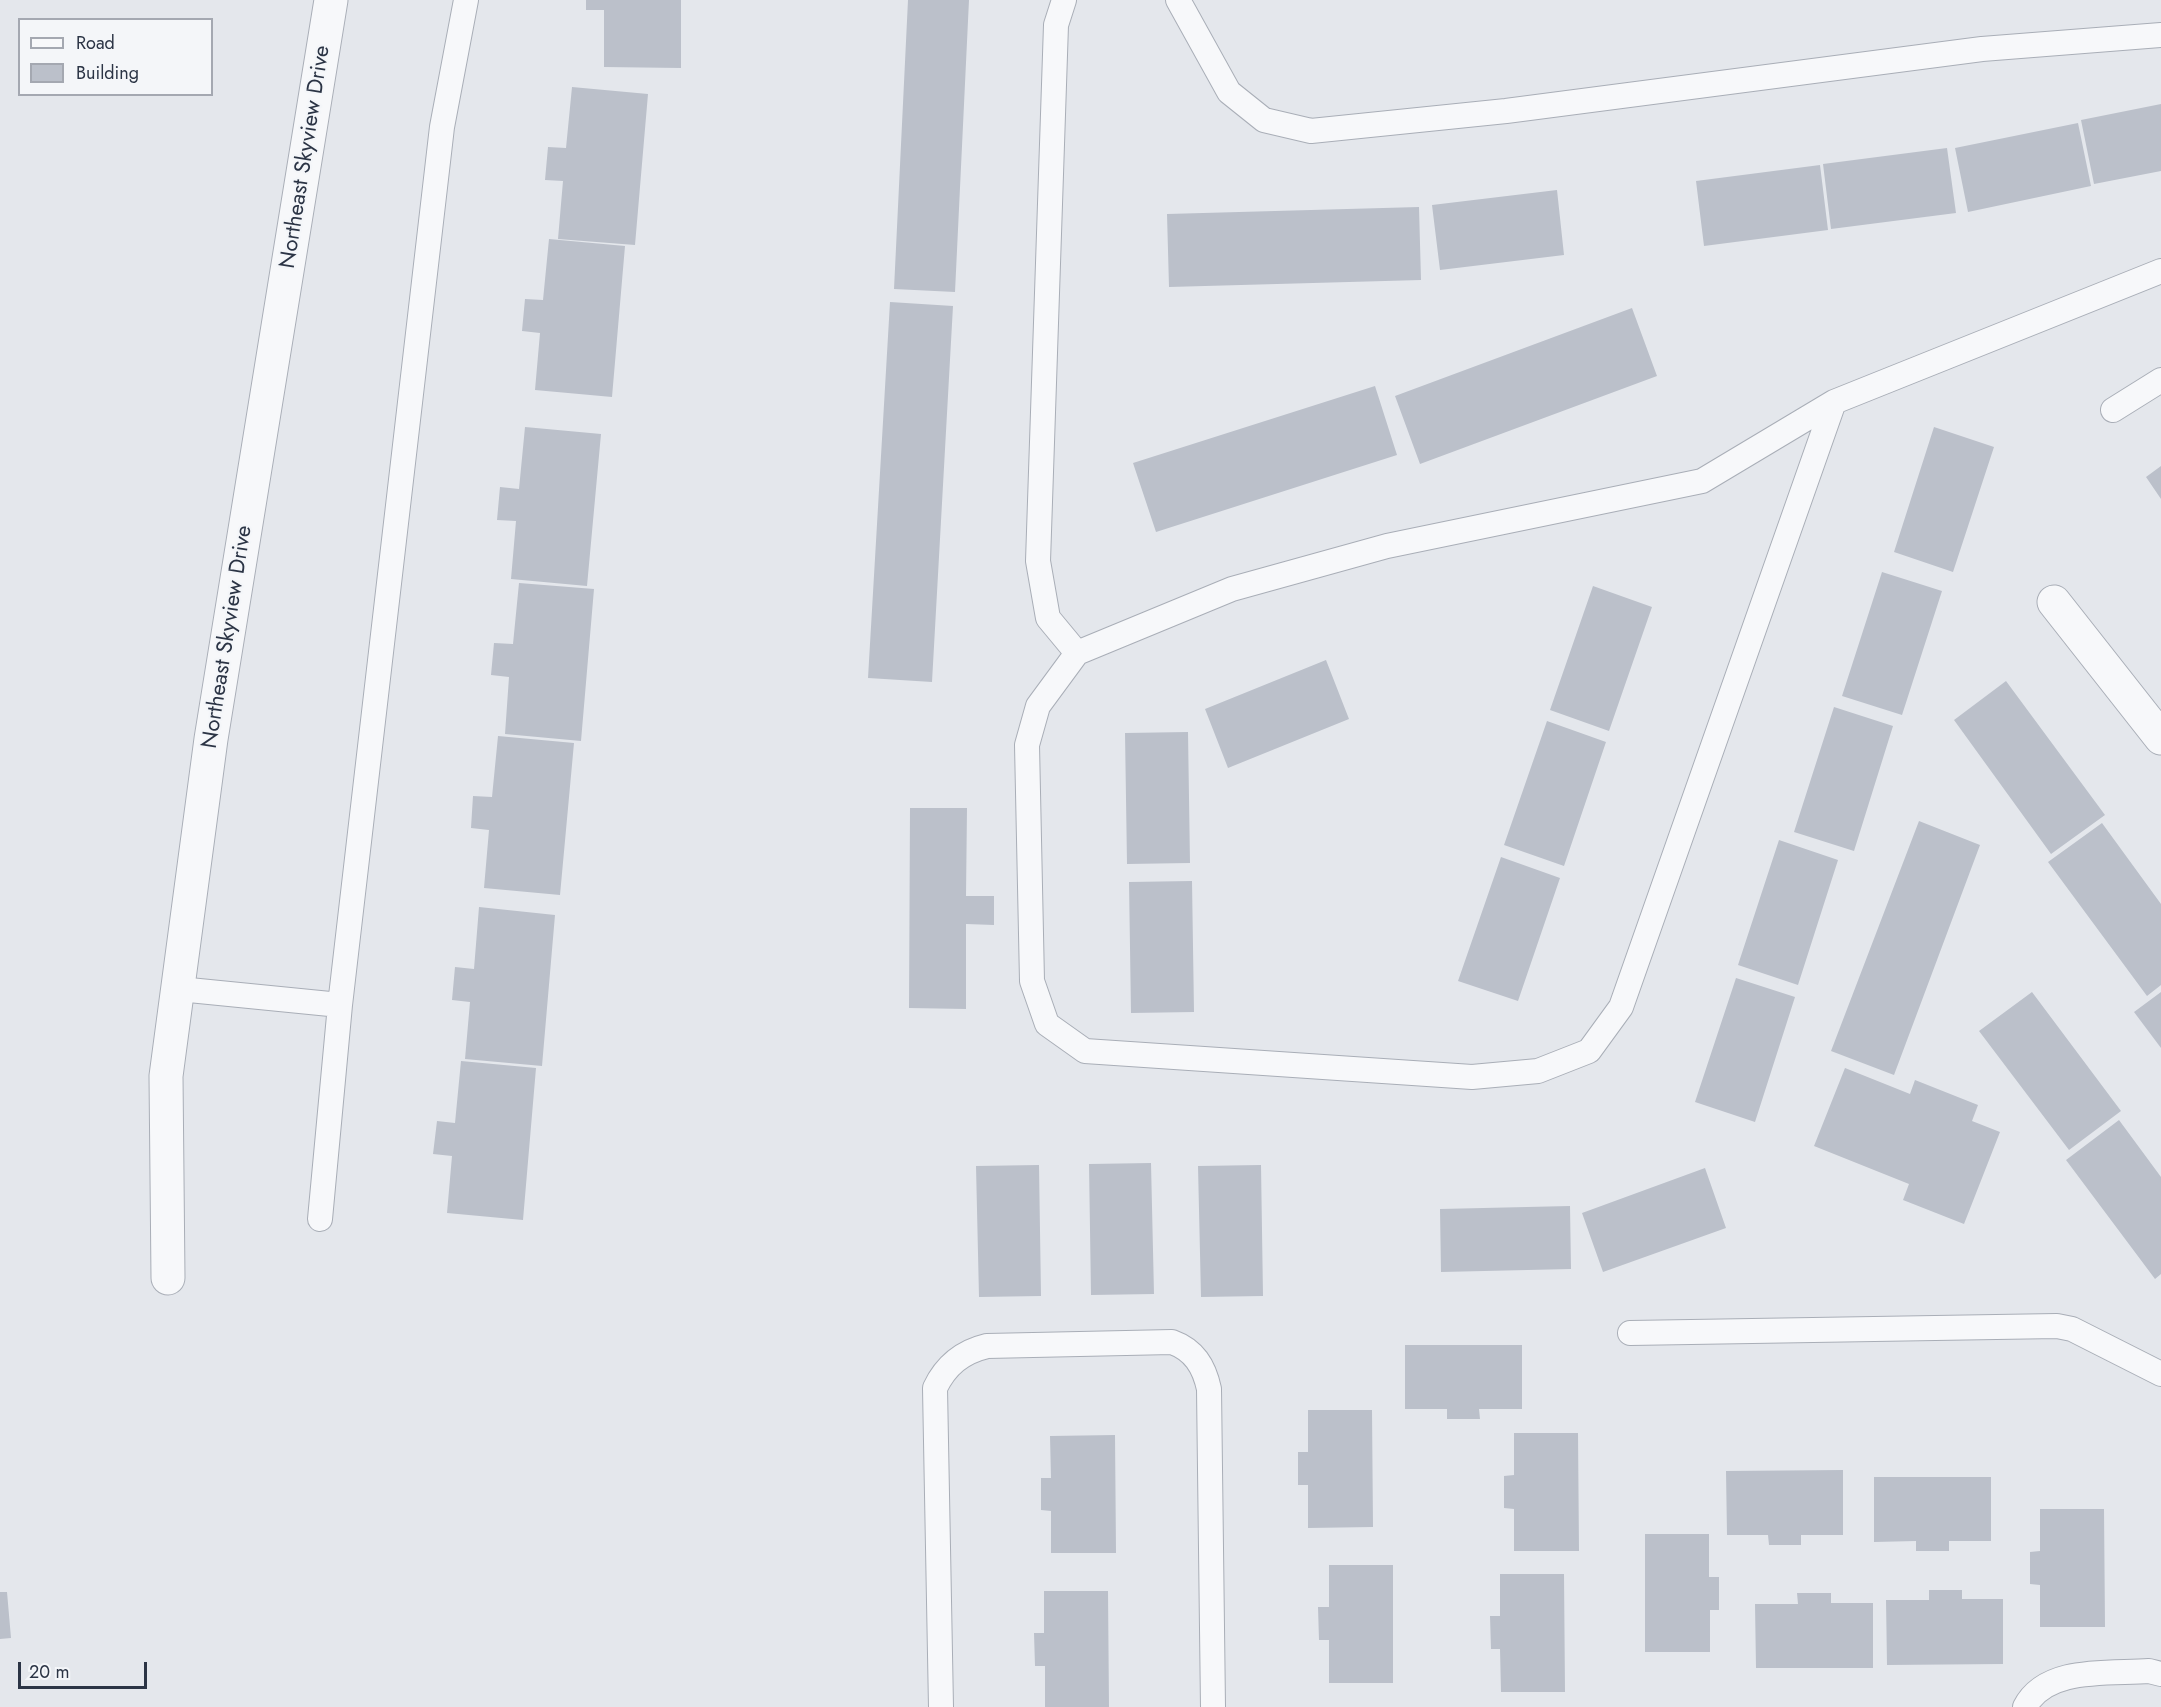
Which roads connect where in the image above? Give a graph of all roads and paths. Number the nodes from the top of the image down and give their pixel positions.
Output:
1 (331, 0) edge
2 (466, 0) edge
3 (1064, 0) edge
4 (1178, 0) edge
5 (2161, 35) edge
6 (2161, 271) edge
7 (2161, 380) edge
8 (1834, 402) junction
9 (2113, 410) dead end
10 (2054, 602) dead end
11 (1077, 653) junction
12 (2161, 738) edge
13 (179, 989) junction
14 (340, 1005) junction
15 (320, 1219) dead end
16 (168, 1278) dead end
17 (1630, 1333) dead end
18 (2161, 1374) edge
19 (2161, 1674) edge
20 (941, 1707) edge
21 (1213, 1707) edge
22 (2025, 1707) edge

1 - 13 street, Northeast Skyview Drive
2 - 14 lane
3 - 11 lane
4 - 5 lane
6 - 8 lane
7 - 9 lane
8 - 11 lane
8 - 11 lane
10 - 12 street
13 - 14 lane
13 - 16 street, Northeast Skyview Drive
14 - 15 lane
17 - 18 lane
19 - 22 lane
20 - 21 lane

